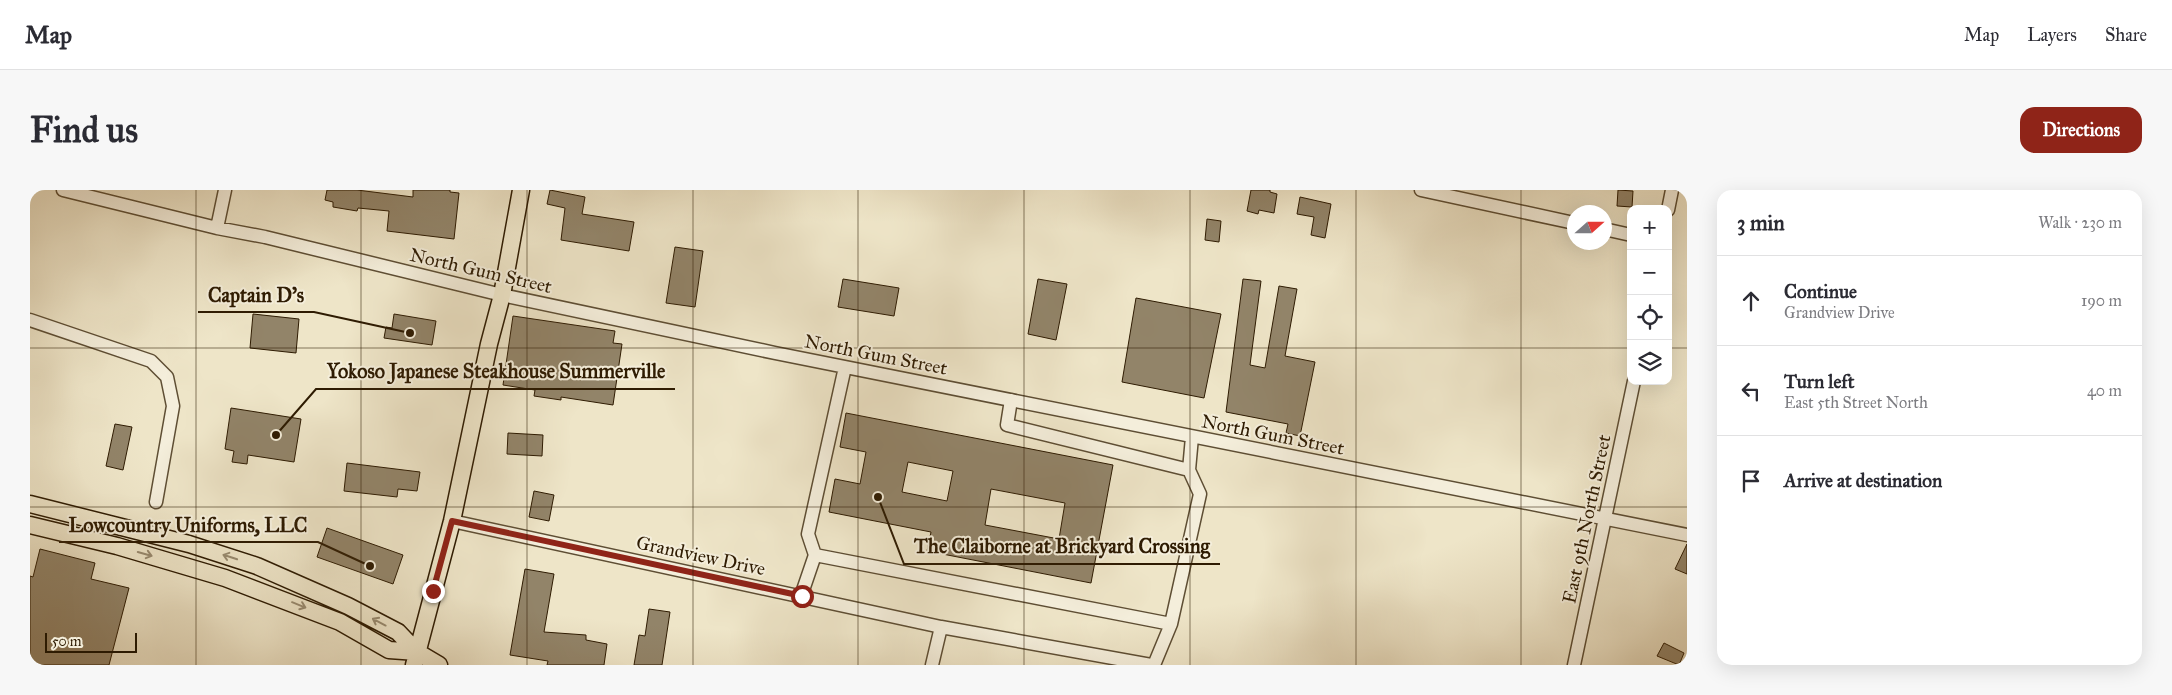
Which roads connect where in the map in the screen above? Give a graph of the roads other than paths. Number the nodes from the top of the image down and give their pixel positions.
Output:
1 (63, 190) edge
2 (225, 190) edge
3 (521, 190) edge
4 (1421, 190) edge
5 (1672, 190) edge
6 (1669, 205) edge
7 (1567, 221) edge
8 (217, 228) junction
9 (1612, 231) edge
10 (1627, 234) edge
11 (502, 295) junction
12 (30, 320) edge
13 (845, 367) junction
14 (1633, 385) edge
15 (1011, 400) junction
16 (1192, 437) junction
17 (1188, 470) junction
18 (156, 502) dead end
19 (30, 504) edge
20 (1606, 520) junction
21 (452, 521) junction
22 (30, 525) edge
23 (1687, 535) edge
24 (815, 554) junction
25 (802, 596) junction
26 (1171, 624) junction
27 (941, 627) junction
28 (416, 658) edge
29 (439, 665) edge
30 (932, 665) edge
31 (1153, 665) edge
32 (1574, 665) edge

1 - 8 street, North Gum Street
2 - 8 street
3 - 11 main road
4 - 7 street
5 - 6 street
8 - 11 street, North Gum Street
9 - 10 street
11 - 13 street, North Gum Street
11 - 21 main road
12 - 18 street
13 - 15 street, North Gum Street
13 - 24 street
14 - 20 street, East 9th North Street
15 - 16 street, North Gum Street
15 - 17 street
16 - 17 street
16 - 20 street, North Gum Street
17 - 26 street
28 -> 19 main road
20 - 23 street, North Gum Street
20 - 32 street, East 9th North Street
21 - 25 street, Grandview Drive
21 - 28 main road
22 -> 28 main road
24 - 25 street
24 - 26 street
25 - 27 street, Grandview Drive
26 - 31 street
27 - 30 street
27 - 31 street, Grandview Drive
28 - 29 main road

